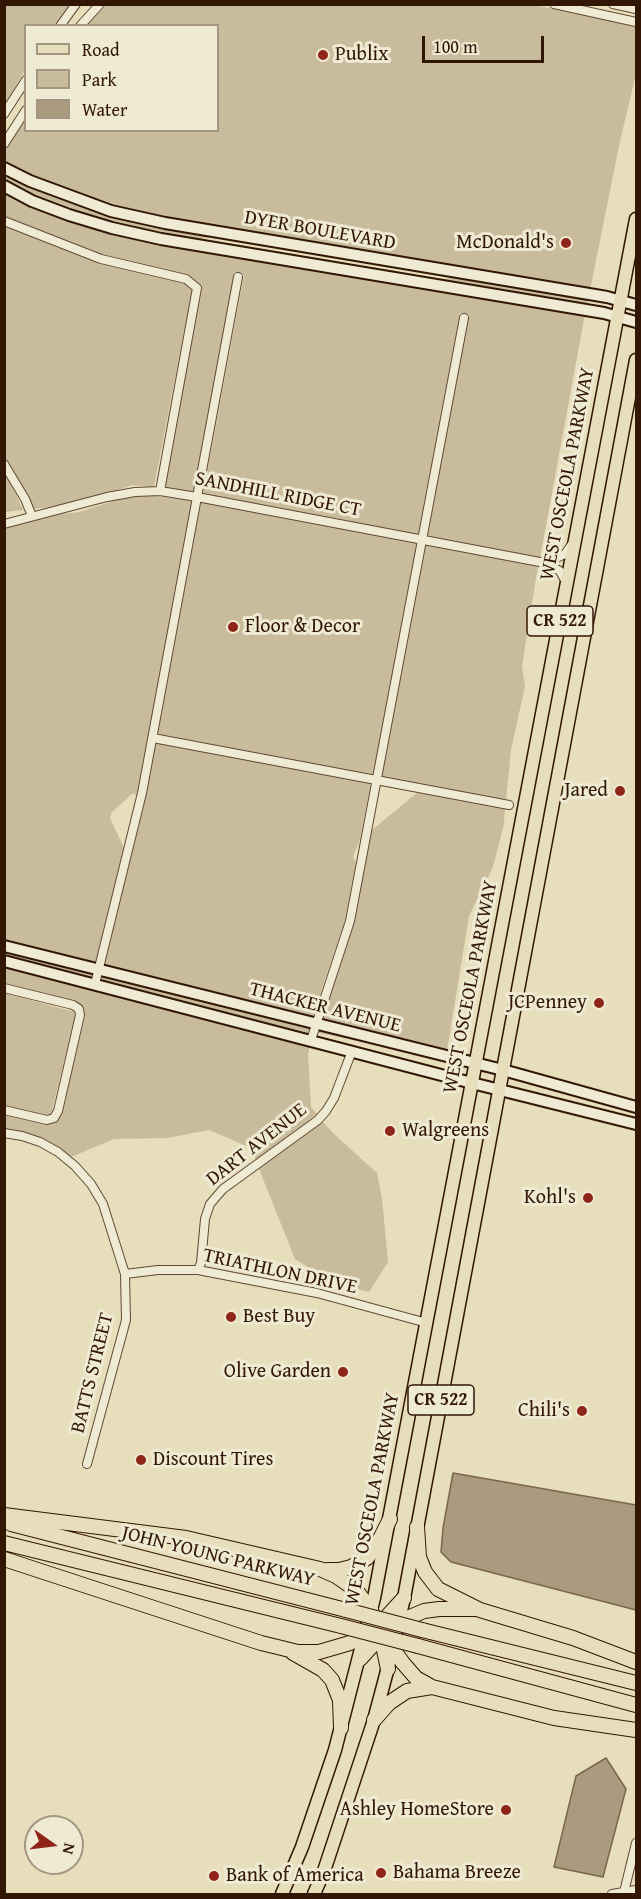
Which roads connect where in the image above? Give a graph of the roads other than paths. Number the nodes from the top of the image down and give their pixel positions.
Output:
1 (76, 4) edge
2 (100, 4) edge
3 (554, 4) edge
4 (613, 4) edge
5 (636, 9) edge
6 (636, 22) edge
7 (61, 24) edge
8 (82, 24) edge
9 (24, 83) edge
10 (24, 113) edge
11 (4, 114) edge
12 (4, 144) edge
13 (4, 168) edge
14 (4, 186) edge
15 (636, 219) edge
16 (4, 221) edge
17 (191, 244) junction
18 (337, 252) junction
19 (350, 271) junction
20 (456, 273) junction
21 (238, 277) dead end
22 (621, 301) junction
23 (636, 305) edge
24 (618, 317) junction
25 (464, 318) dead end
26 (636, 322) edge
27 (636, 360) edge
28 (4, 464) edge
29 (160, 491) junction
30 (197, 497) junction
31 (32, 516) junction
32 (4, 524) edge
33 (576, 538) junction
34 (422, 540) junction
35 (545, 563) junction
36 (567, 584) junction
37 (153, 738) junction
38 (376, 780) junction
39 (509, 805) dead end
40 (4, 946) edge
41 (4, 961) edge
42 (98, 970) junction
43 (95, 984) junction
44 (4, 988) edge
45 (217, 999) junction
46 (213, 1015) junction
47 (315, 1024) junction
48 (311, 1040) junction
49 (352, 1051) junction
50 (476, 1064) junction
51 (503, 1070) junction
52 (472, 1083) junction
53 (500, 1090) junction
54 (636, 1107) edge
55 (4, 1110) edge
56 (636, 1124) edge
57 (4, 1133) edge
58 (198, 1270) junction
59 (125, 1274) junction
60 (427, 1323) junction
61 (87, 1464) dead end
62 (4, 1515) edge
63 (390, 1519) junction
64 (4, 1522) edge
65 (417, 1527) junction
66 (4, 1543) edge
67 (4, 1559) edge
68 (320, 1569) junction
69 (404, 1598) junction
70 (373, 1604) junction
71 (480, 1610) junction
72 (398, 1622) junction
73 (382, 1628) junction
74 (366, 1634) junction
75 (393, 1648) junction
76 (286, 1649) junction
77 (360, 1659) junction
78 (636, 1662) edge
79 (388, 1669) junction
80 (636, 1683) edge
81 (432, 1687) junction
82 (636, 1705) edge
83 (374, 1720) junction
84 (341, 1728) junction
85 (636, 1730) edge
86 (636, 1843) edge
87 (636, 1890) edge
88 (624, 1892) junction
89 (282, 1894) edge
90 (314, 1894) edge
91 (612, 1894) edge

1 - 7 street
2 - 8 street
3 - 6 street
4 - 5 street
9 - 11 street
10 - 12 street
13 - 18 main road, DYER BOULEVARD
14 - 17 main road, DYER BOULEVARD
15 - 22 main road, WEST OSCEOLA PARKWAY / CR 522
16 - 29 street
17 - 18 main road
17 - 19 main road, DYER BOULEVARD
18 - 20 main road, DYER BOULEVARD
19 - 20 main road
19 - 24 main road, DYER BOULEVARD
20 - 22 main road, DYER BOULEVARD
21 - 30 street
22 - 23 main road, DYER BOULEVARD
22 - 24 main road, WEST OSCEOLA PARKWAY / CR 522
24 - 26 main road, DYER BOULEVARD
24 - 33 main road, WEST OSCEOLA PARKWAY / CR 522
25 - 34 street
27 - 51 main road, CR 522
28 - 31 street
29 - 30 street, SANDHILL RIDGE CT
29 - 31 street, SANDHILL RIDGE CT
30 - 34 street, SANDHILL RIDGE CT
30 - 37 street
31 - 32 street, SANDHILL RIDGE CT
33 - 35 street
33 - 36 main road, WEST OSCEOLA PARKWAY / CR 522
34 - 35 street, SANDHILL RIDGE CT
34 - 38 street
35 - 36 street
36 - 50 main road, WEST OSCEOLA PARKWAY / CR 522
37 - 38 street
37 - 42 street
38 - 39 street
38 - 47 street
40 - 42 main road, THACKER AVENUE
41 - 43 main road, THACKER AVENUE
42 - 43 street
42 - 45 main road, THACKER AVENUE
43 - 46 main road, THACKER AVENUE
44 - 55 street
45 - 46 main road
45 - 47 main road, THACKER AVENUE
46 - 48 main road, THACKER AVENUE
47 - 48 street
47 - 50 main road, THACKER AVENUE
48 - 49 main road, THACKER AVENUE
49 - 52 main road, THACKER AVENUE
49 - 58 street, DART AVENUE
50 - 51 main road, THACKER AVENUE
50 - 52 main road, WEST OSCEOLA PARKWAY / CR 522
51 - 53 main road, CR 522
51 - 54 main road, THACKER AVENUE
52 - 53 main road
52 - 60 main road, WEST OSCEOLA PARKWAY / CR 522
53 - 56 main road
53 - 65 main road, CR 522
57 - 59 street, BATTS STREET
58 - 59 street, TRIATHLON DRIVE
58 - 60 street, TRIATHLON DRIVE
59 - 61 street, BATTS STREET
60 - 63 main road, WEST OSCEOLA PARKWAY / CR 522
62 - 68 highway
63 - 68 highway
63 - 70 main road, WEST OSCEOLA PARKWAY / CR 522
64 - 80 highway, JOHN YOUNG PARKWAY, bridge
65 - 69 main road, CR 522
65 - 71 highway
66 - 82 highway, JOHN YOUNG PARKWAY, bridge
67 - 76 highway
68 - 70 highway
69 - 72 main road, CR 522
69 - 73 highway
70 - 73 highway
70 - 74 main road, WEST OSCEOLA PARKWAY / CR 522
71 - 72 highway
71 - 78 highway
72 - 73 highway
72 - 75 main road, CR 522
73 - 74 highway
73 - 75 highway
73 - 77 highway
73 - 79 highway
74 - 76 highway
74 - 77 main road, WEST OSCEOLA PARKWAY / CR 522
75 - 79 main road, CR 522
75 - 81 highway
76 - 84 highway
77 - 84 main road, WEST OSCEOLA PARKWAY / CR 522
79 - 83 main road, CR 522
81 - 83 highway
81 - 85 highway
83 - 90 main road, CR 522
84 - 89 main road, WEST OSCEOLA PARKWAY / CR 522
86 - 88 street
87 - 88 street
88 - 91 street

